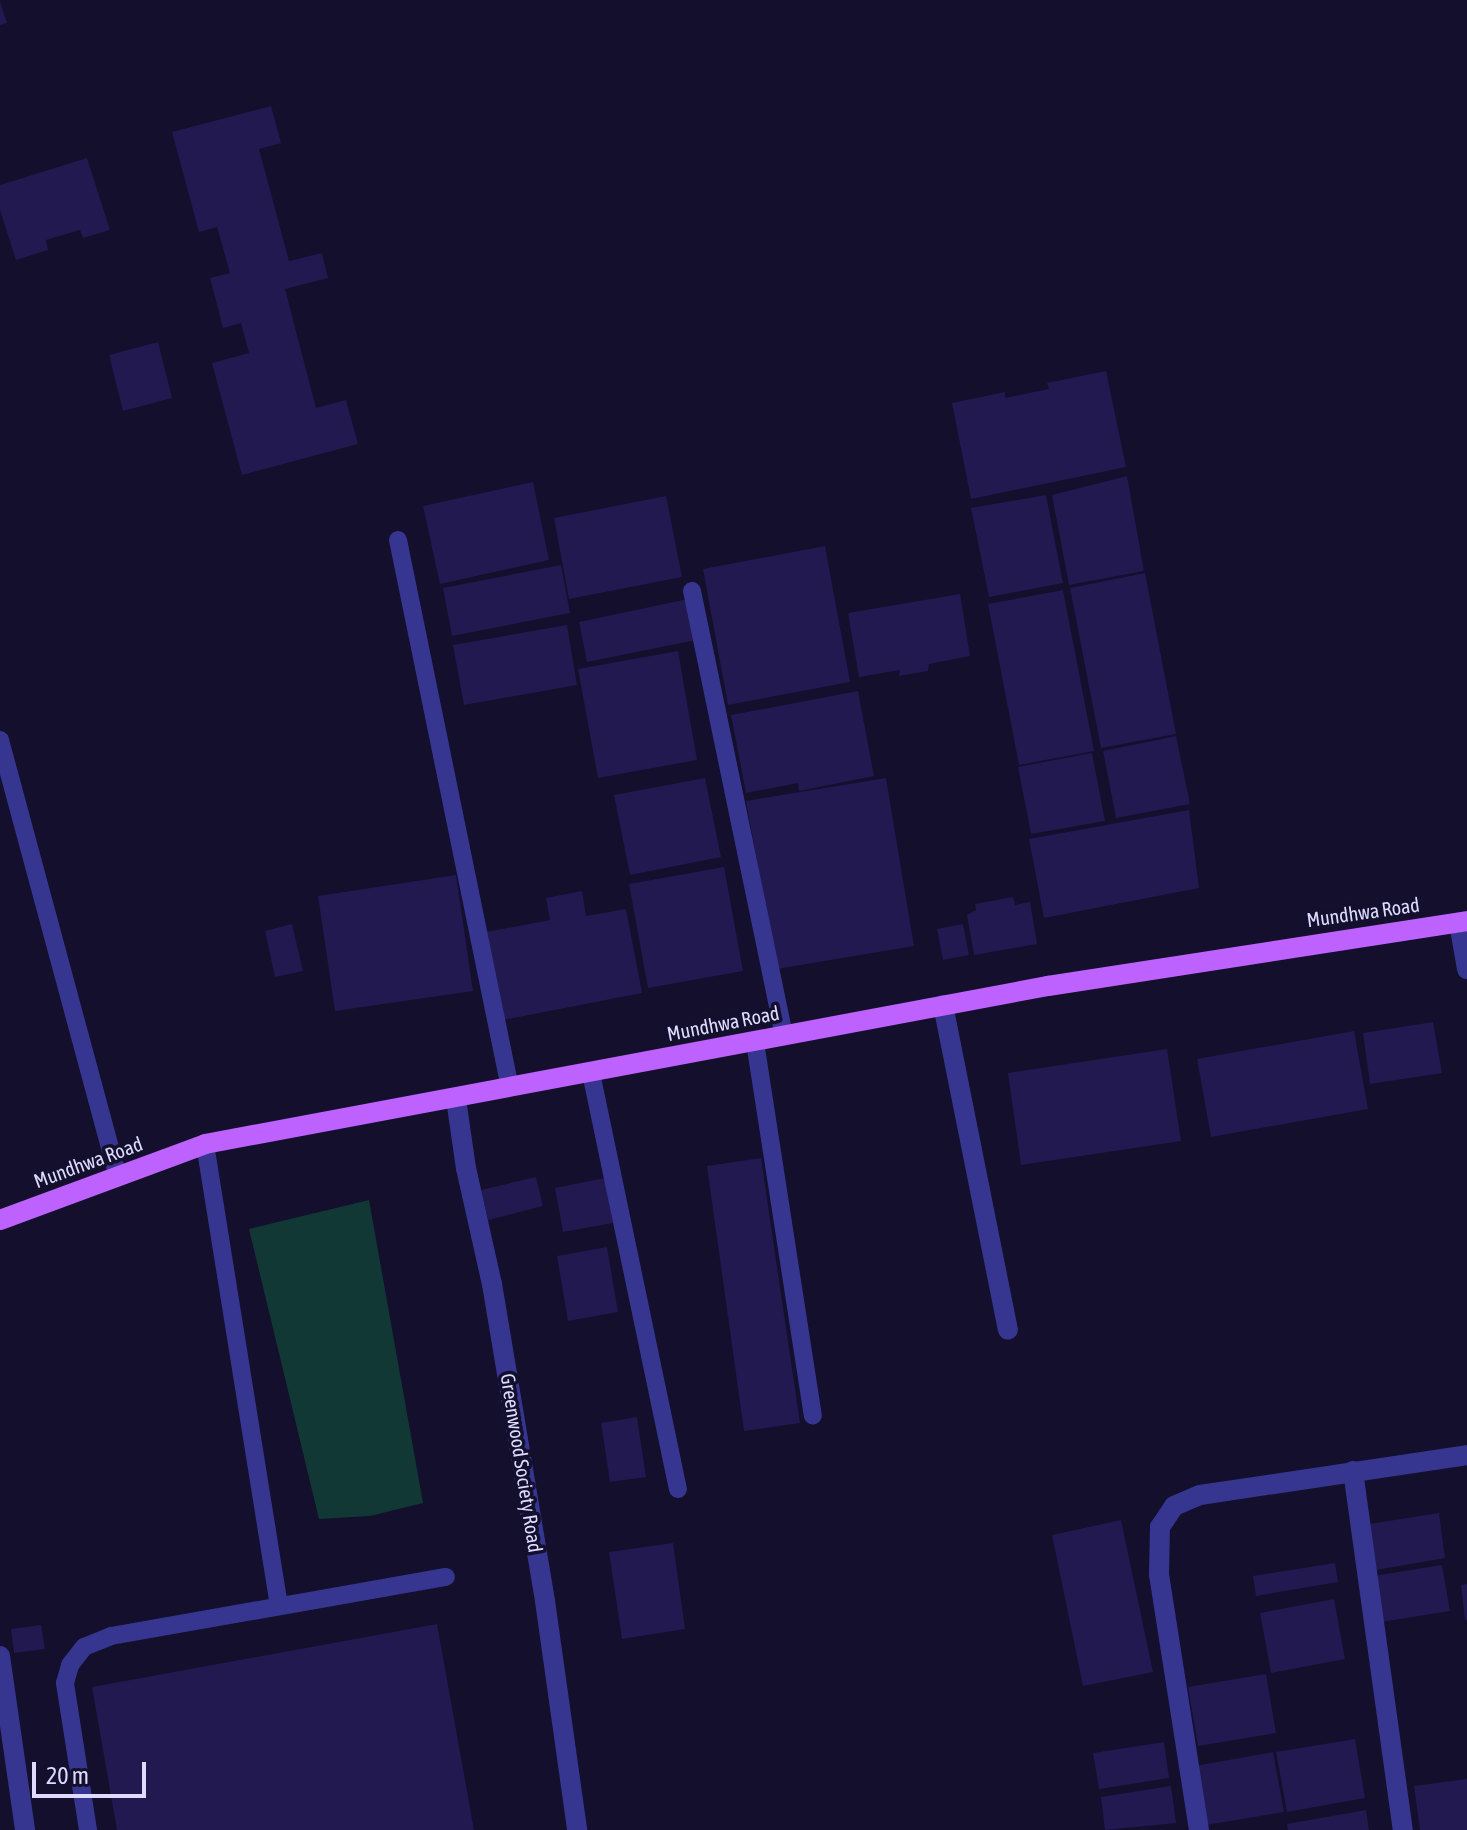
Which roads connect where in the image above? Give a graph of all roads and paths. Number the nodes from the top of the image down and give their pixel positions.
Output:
1 (398, 540) dead end
2 (692, 591) dead end
3 (0, 740) edge
4 (1463, 922) edge
5 (1467, 969) edge
6 (943, 1005) junction
7 (784, 1036) junction
8 (755, 1042) junction
9 (591, 1073) junction
10 (510, 1088) junction
11 (456, 1099) junction
12 (205, 1144) junction
13 (118, 1177) junction
14 (0, 1220) edge
15 (1008, 1330) dead end
16 (813, 1416) dead end
17 (1467, 1455) edge
18 (1353, 1471) junction
19 (678, 1489) dead end
20 (446, 1577) dead end
21 (279, 1605) junction
22 (0, 1656) edge
23 (25, 1830) edge
24 (88, 1830) edge
25 (577, 1830) edge
26 (1199, 1830) edge
27 (1403, 1830) edge

1 - 10 lane
2 - 7 lane
3 - 13 lane
4 - 5 street
4 - 6 main road, Mundhwa Road
6 - 7 main road, Mundhwa Road
6 - 15 street
7 - 8 main road, Mundhwa Road
8 - 9 main road, Mundhwa Road
8 - 16 lane
9 - 10 main road, Mundhwa Road
9 - 19 lane
10 - 11 main road, Mundhwa Road
11 - 12 main road, Mundhwa Road
11 - 25 street, Greenwood Society Road
12 - 13 main road, Mundhwa Road
12 - 21 lane
13 - 14 main road, Mundhwa Road
17 - 18 street
18 - 26 street
18 - 27 street
20 - 21 lane
21 - 24 lane
22 - 23 street

